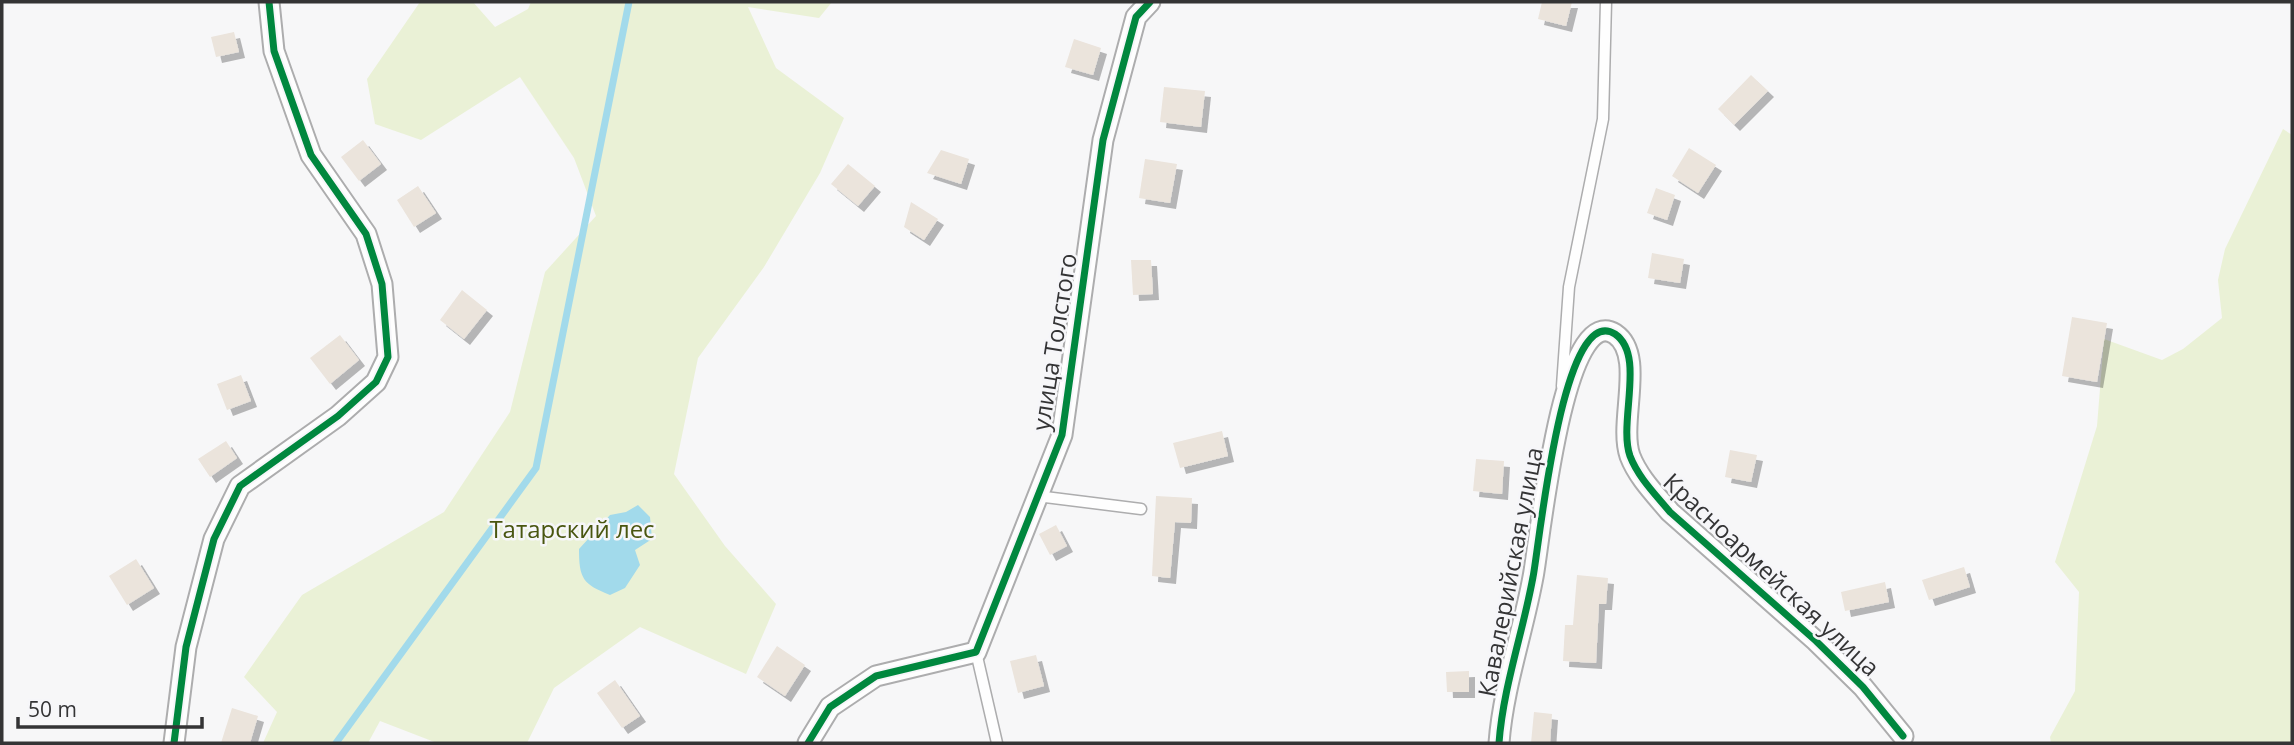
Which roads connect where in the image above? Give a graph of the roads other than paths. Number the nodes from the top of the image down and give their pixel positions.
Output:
1 (269, 2) edge
2 (1150, 2) edge
3 (1606, 2) edge
4 (1560, 407) junction
5 (1037, 496) junction
6 (1141, 509) dead end
7 (976, 652) junction
8 (1906, 740) edge
9 (174, 743) edge
10 (808, 743) edge
11 (996, 743) edge
12 (1499, 743) edge

1 - 9 street
2 - 5 street, улица Толстого
3 - 4 lane
4 - 8 street, Красноармейская улица
4 - 12 street, Кавалерийская улица
5 - 6 lane
5 - 7 street, улица Толстого
7 - 10 street
7 - 11 lane

